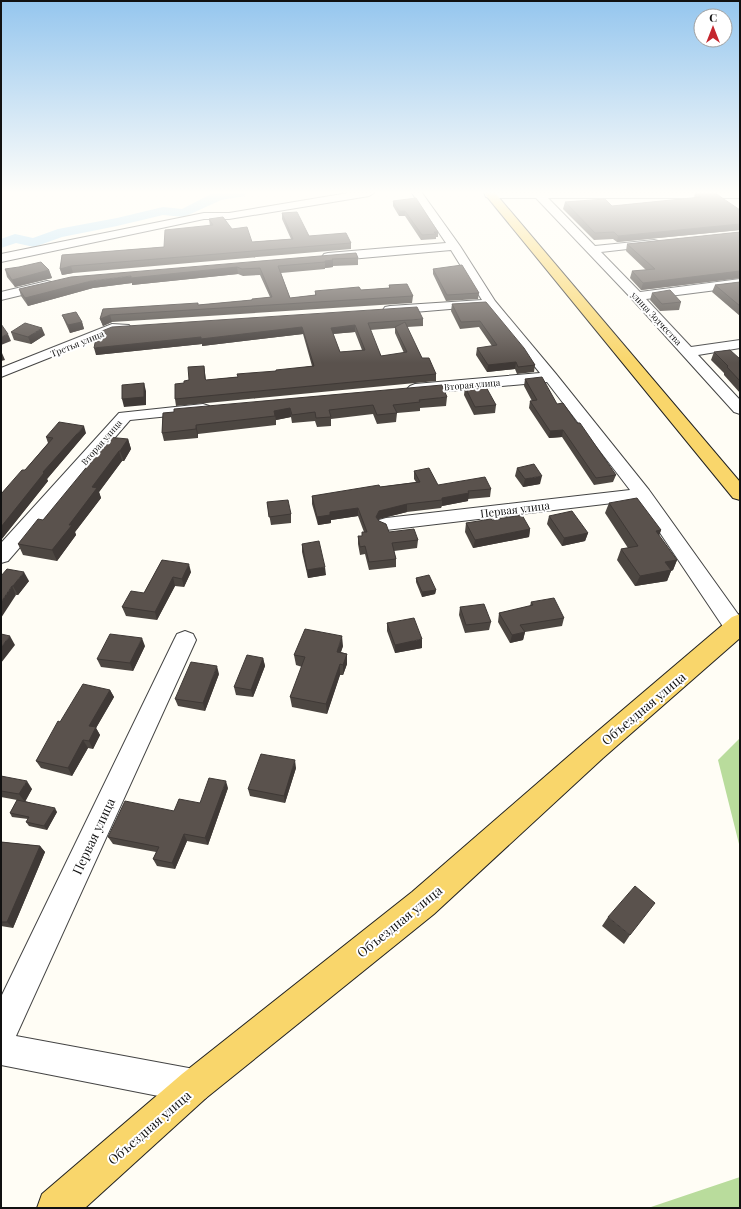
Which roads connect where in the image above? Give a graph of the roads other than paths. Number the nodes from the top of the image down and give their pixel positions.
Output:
1 (42, 249) edge
2 (412, 249) edge
3 (456, 249) edge
4 (537, 249) edge
5 (596, 249) edge
6 (591, 250) joint
7 (319, 257) edge
8 (1, 258) edge
9 (58, 282) edge
10 (740, 283) edge
11 (1, 296) edge
12 (637, 296) junction
13 (490, 303) junction
14 (380, 310) edge
15 (136, 327) edge
16 (740, 344) edge
17 (688, 352) junction
18 (1, 373) edge
19 (551, 376) junction
20 (401, 390) edge
21 (220, 407) edge
22 (740, 409) edge
23 (643, 494) junction
24 (739, 495) edge
25 (386, 524) edge
26 (1, 556) edge
27 (739, 626) edge
28 (185, 640) dead end
29 (1, 1032) edge
30 (1, 1049) edge
31 (194, 1086) junction
32 (56, 1208) edge

1 - 8 street
2 - 7 street
3 - 13 street
4 - 24 main road
5 - 6 street
6 - 12 street, улица Зодчества
9 - 11 street
10 - 12 street
12 - 17 street, улица Зодчества
13 - 14 street
13 - 19 street
15 - 18 street, Третья улица
16 - 17 street
17 - 22 street, улица Зодчества
19 - 20 street, Вторая улица
19 - 23 street
21 - 26 street, Вторая улица
23 - 25 street, Первая улица
23 - 27 street
27 - 31 main road, Объездная улица
28 - 29 street, Первая улица
30 - 31 street
31 - 32 main road, Объездная улица

